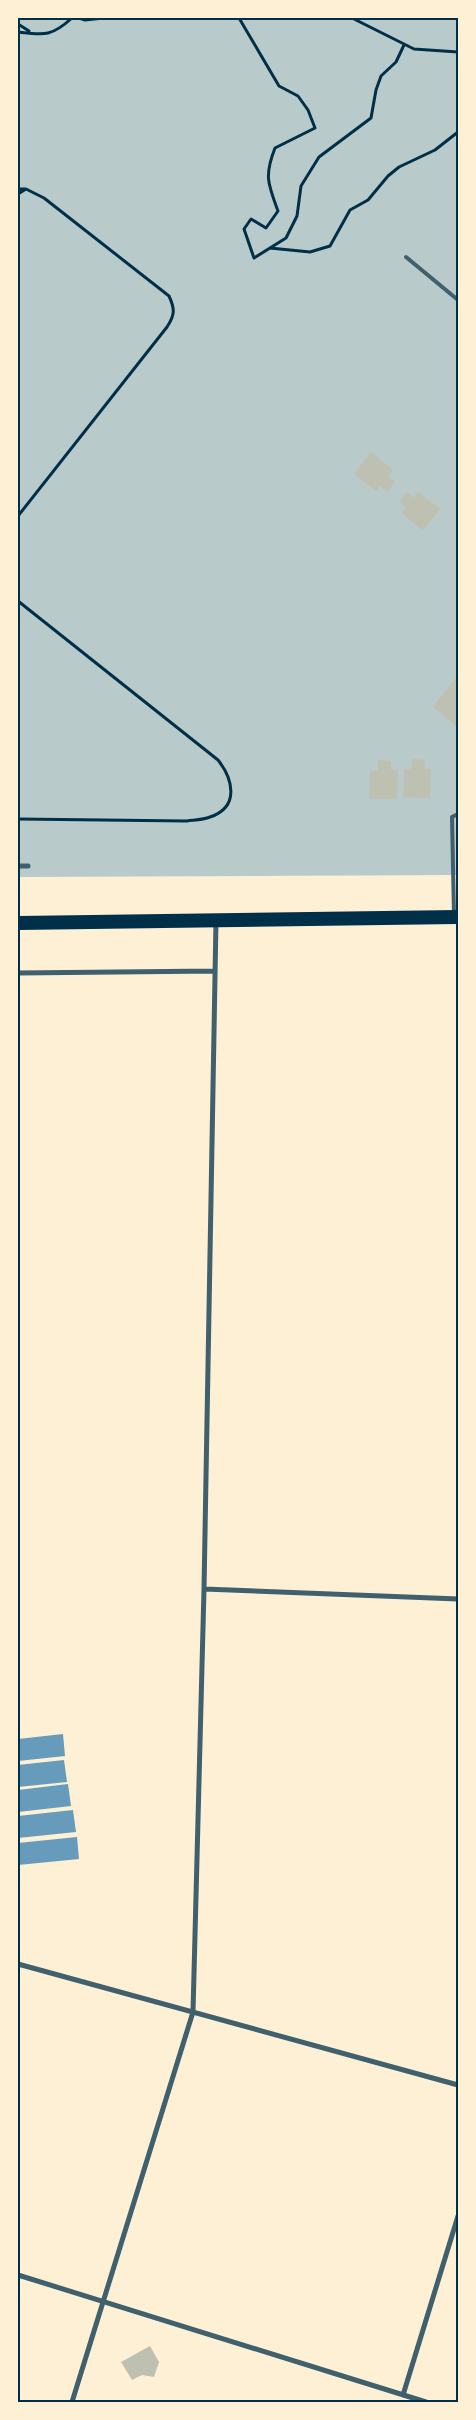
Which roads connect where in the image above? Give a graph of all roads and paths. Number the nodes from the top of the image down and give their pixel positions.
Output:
1 (72, 18) edge
2 (79, 18) edge
3 (104, 18) edge
4 (239, 18) edge
5 (352, 18) edge
6 (18, 24) edge
7 (18, 32) edge
8 (44, 36) junction
9 (404, 45) junction
10 (458, 52) edge
11 (458, 132) edge
12 (18, 189) edge
13 (26, 190) junction
14 (18, 194) edge
15 (269, 248) junction
16 (406, 257) dead end
17 (458, 300) edge
18 (18, 516) edge
19 (18, 601) edge
20 (458, 814) edge
21 (18, 819) edge
22 (18, 866) edge
23 (28, 866) dead end
24 (456, 917) edge
25 (216, 920) junction
26 (18, 924) edge
27 (215, 971) junction
28 (18, 973) edge
29 (204, 1590) junction
30 (458, 1599) edge
31 (18, 1964) edge
32 (193, 2012) junction
33 (458, 2086) edge
34 (458, 2216) edge
35 (18, 2275) edge
36 (103, 2302) junction
37 (403, 2395) junction
38 (72, 2402) edge
39 (426, 2402) edge

1 - 8 path
2 - 3 path
4 - 15 path
5 - 9 path
6 - 8 path
7 - 8 path
9 - 10 path
9 - 15 path
11 - 15 path
12 - 13 path
13 - 14 path
13 - 18 path
16 - 17 lane
19 - 21 path
20 - 24 lane
22 - 23 street
24 - 25 highway
25 - 26 highway
25 - 27 street
27 - 28 street
27 - 29 street
29 - 30 street
29 - 32 street
31 - 32 street
32 - 33 street
32 - 36 street
34 - 37 street
35 - 36 street
36 - 37 street
36 - 38 street
37 - 39 street

